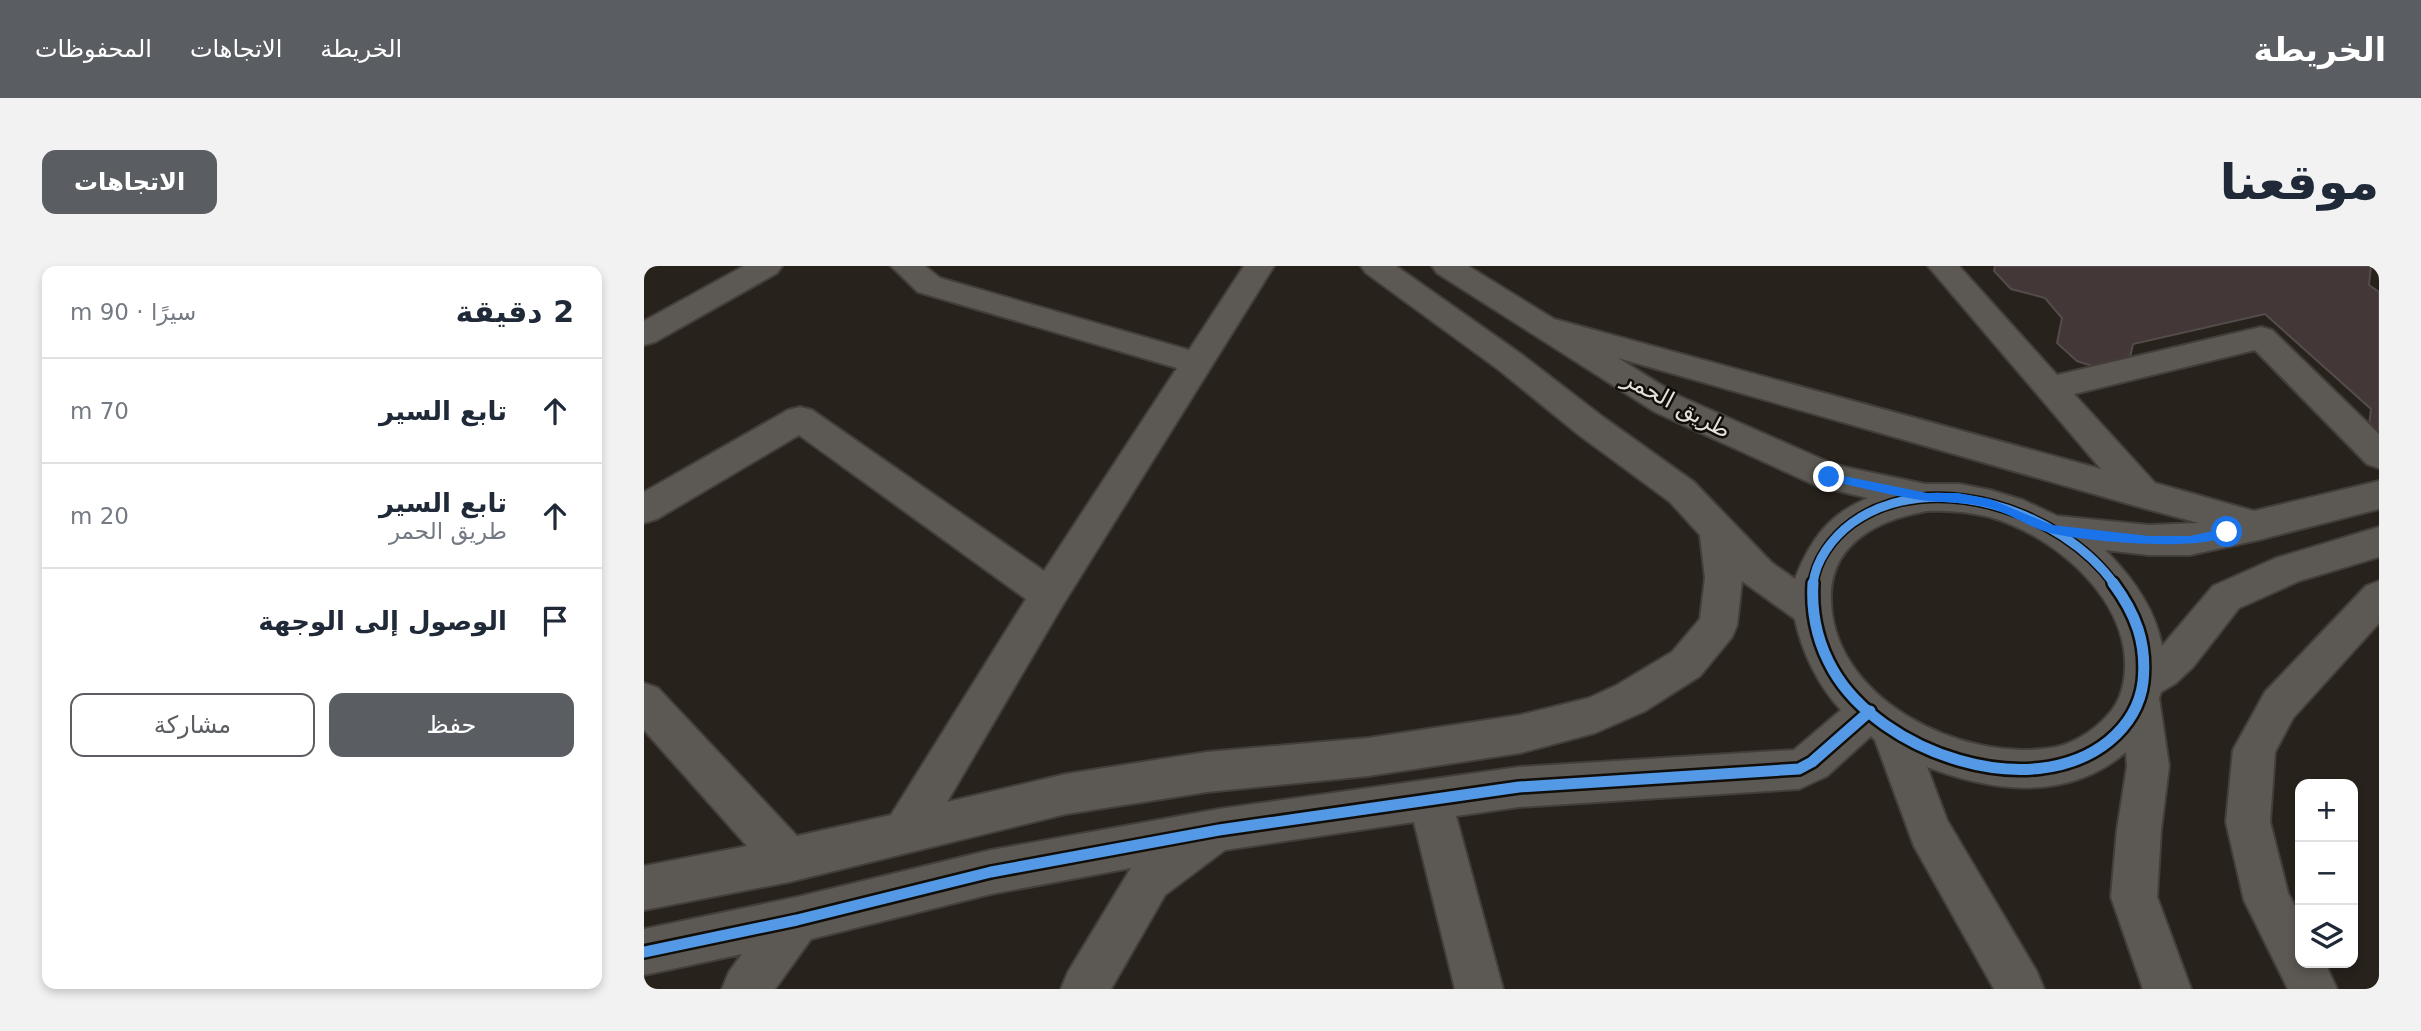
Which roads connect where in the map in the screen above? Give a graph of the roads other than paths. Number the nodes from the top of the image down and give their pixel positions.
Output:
1 (767, 266) edge
2 (906, 266) edge
3 (1259, 266) edge
4 (1376, 266) edge
5 (1447, 266) edge
6 (1943, 266) edge
7 (1542, 326) junction
8 (644, 334) edge
9 (1198, 363) junction
10 (2050, 388) junction
11 (2379, 456) edge
12 (2143, 494) junction
13 (2379, 495) edge
14 (1927, 497) junction
15 (644, 509) edge
16 (2258, 526) junction
17 (2051, 529) junction
18 (1718, 532) junction
19 (2379, 542) edge
20 (1049, 595) junction
21 (2379, 597) edge
22 (1812, 610) junction
23 (2142, 690) junction
24 (644, 701) edge
25 (1881, 720) junction
26 (1430, 799) junction
27 (1219, 830) junction
28 (905, 832) junction
29 (789, 860) junction
30 (644, 888) edge
31 (797, 920) junction
32 (644, 952) edge
33 (746, 989) edge
34 (1084, 989) edge
35 (1479, 989) edge
36 (2020, 989) edge
37 (2167, 989) edge
38 (2313, 989) edge

1 - 8 street
2 - 9 street
3 - 9 street
4 - 18 street
5 - 7 street, طريق الحمر
6 - 10 street
7 - 12 street
7 - 14 street, طريق الحمر
9 - 20 street
10 - 11 street
10 - 12 street
12 - 16 street
13 - 16 street
14 - 17 street
14 - 22 street
15 - 20 street
16 - 17 street
17 - 23 street
18 - 22 street
18 - 28 street
19 - 23 street
20 - 28 street
21 - 38 street
22 - 25 street
23 - 25 street
23 - 37 street
24 - 29 street
25 - 26 street
25 - 36 street
26 - 27 street
26 - 35 street
27 - 31 street
27 - 34 street
28 - 29 street
29 - 30 street
31 - 32 street
31 - 33 street

